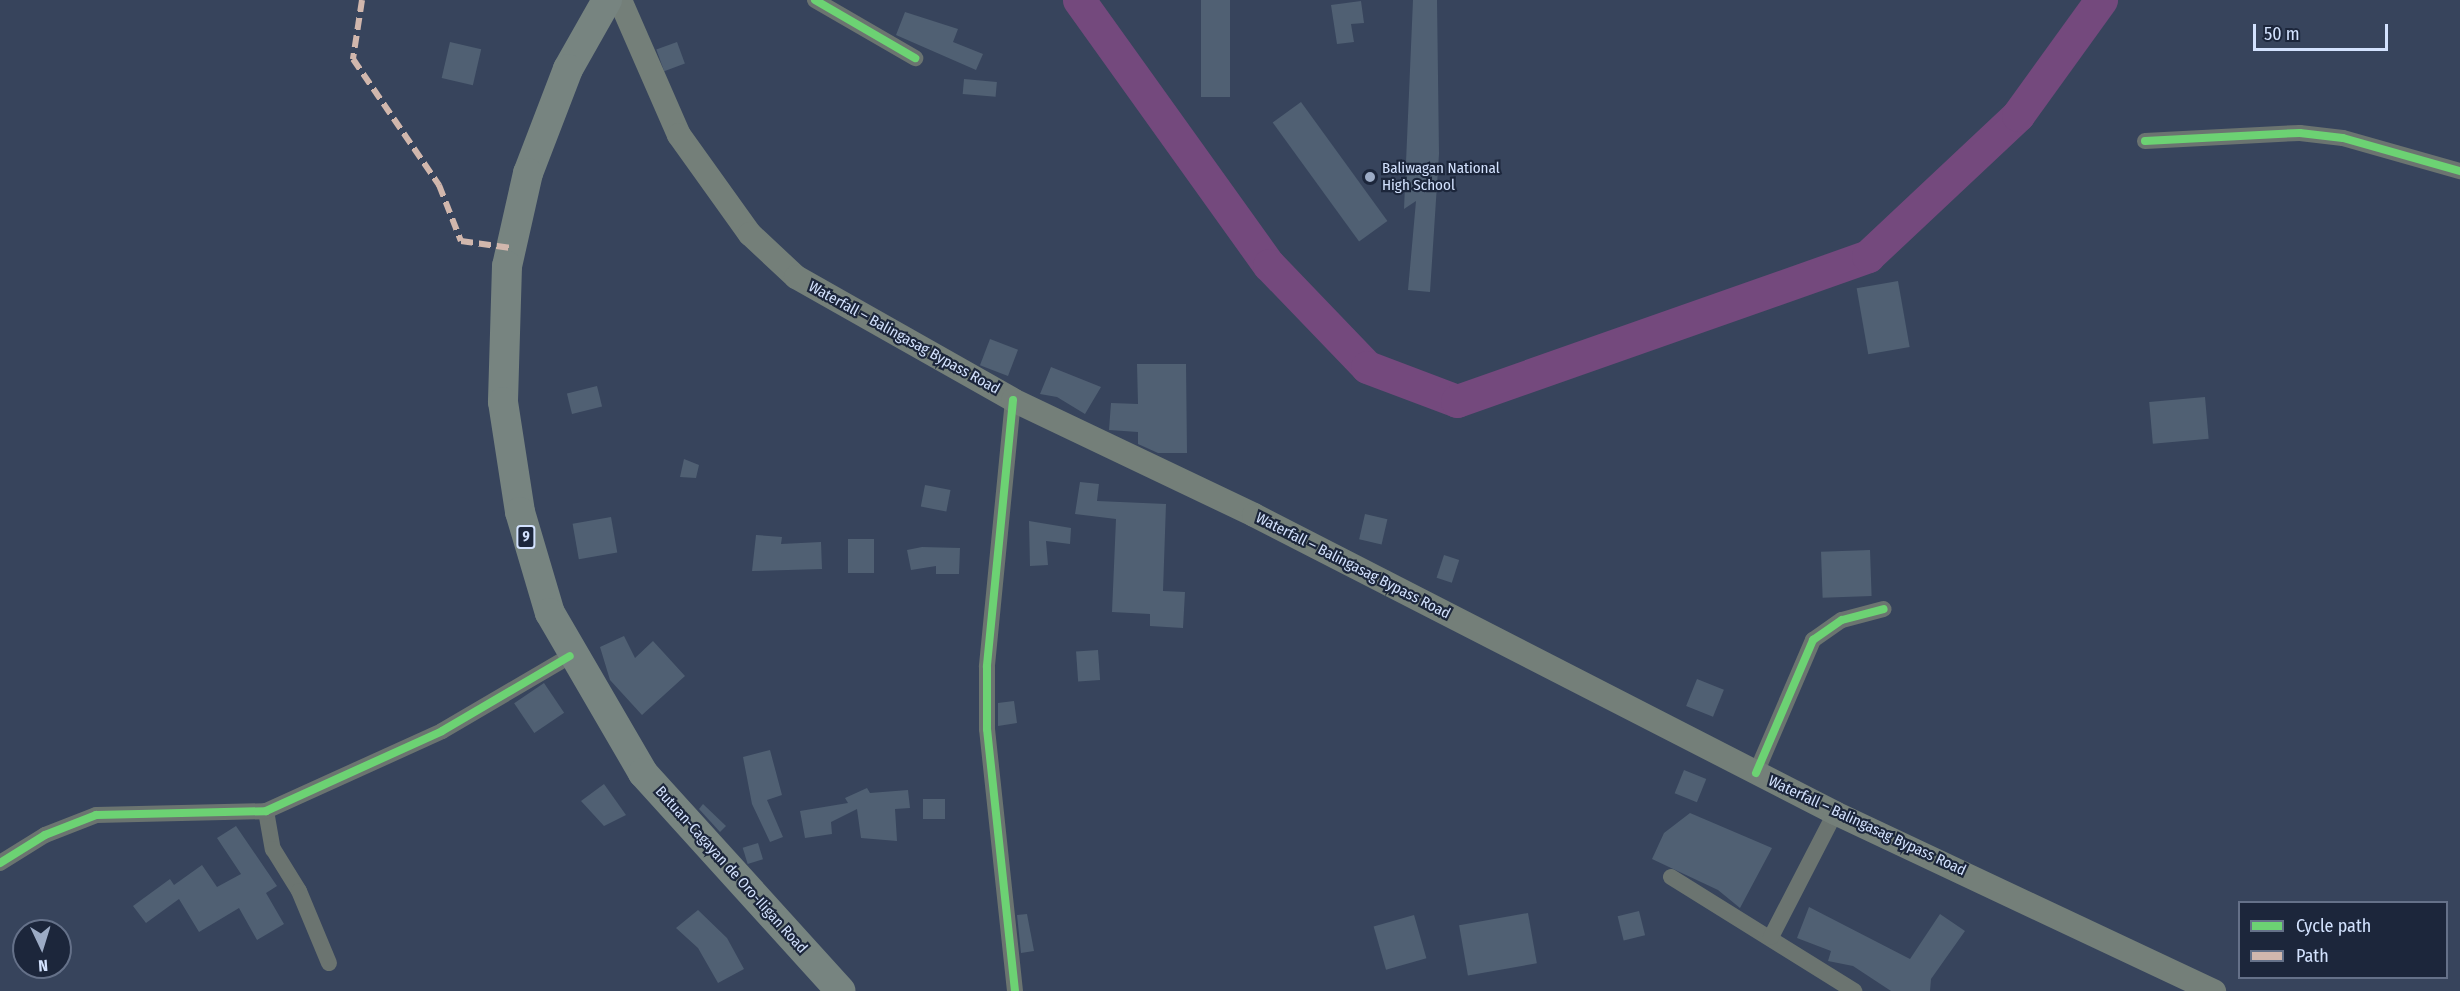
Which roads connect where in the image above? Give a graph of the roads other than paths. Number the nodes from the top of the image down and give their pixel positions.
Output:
1 (607, 0) edge
2 (620, 0) edge
3 (815, 0) edge
4 (915, 58) dead end
5 (2145, 141) dead end
6 (2460, 171) edge
7 (1012, 400) junction
8 (1884, 609) dead end
9 (570, 656) junction
10 (1756, 773) junction
11 (266, 811) junction
12 (1835, 813) junction
13 (0, 863) edge
14 (1671, 877) dead end
15 (1771, 937) junction
16 (330, 963) dead end
17 (841, 991) edge
18 (1015, 991) edge
19 (1854, 991) edge
20 (2214, 991) edge

1 - 9 highway, Butuan-Cagayan de Oro-Iligan Road / 9
2 - 7 main road, Waterfall ‒ Balingasag Bypass Road
3 - 4 street
5 - 6 street
7 - 10 main road, Waterfall ‒ Balingasag Bypass Road
7 - 18 street
8 - 10 street
9 - 11 street
9 - 17 highway, Butuan-Cagayan de Oro-Iligan Road / 9
10 - 12 main road, Waterfall ‒ Balingasag Bypass Road
11 - 13 street
11 - 16 street
12 - 15 street
12 - 20 main road, Waterfall ‒ Balingasag Bypass Road
14 - 15 street
15 - 19 street

